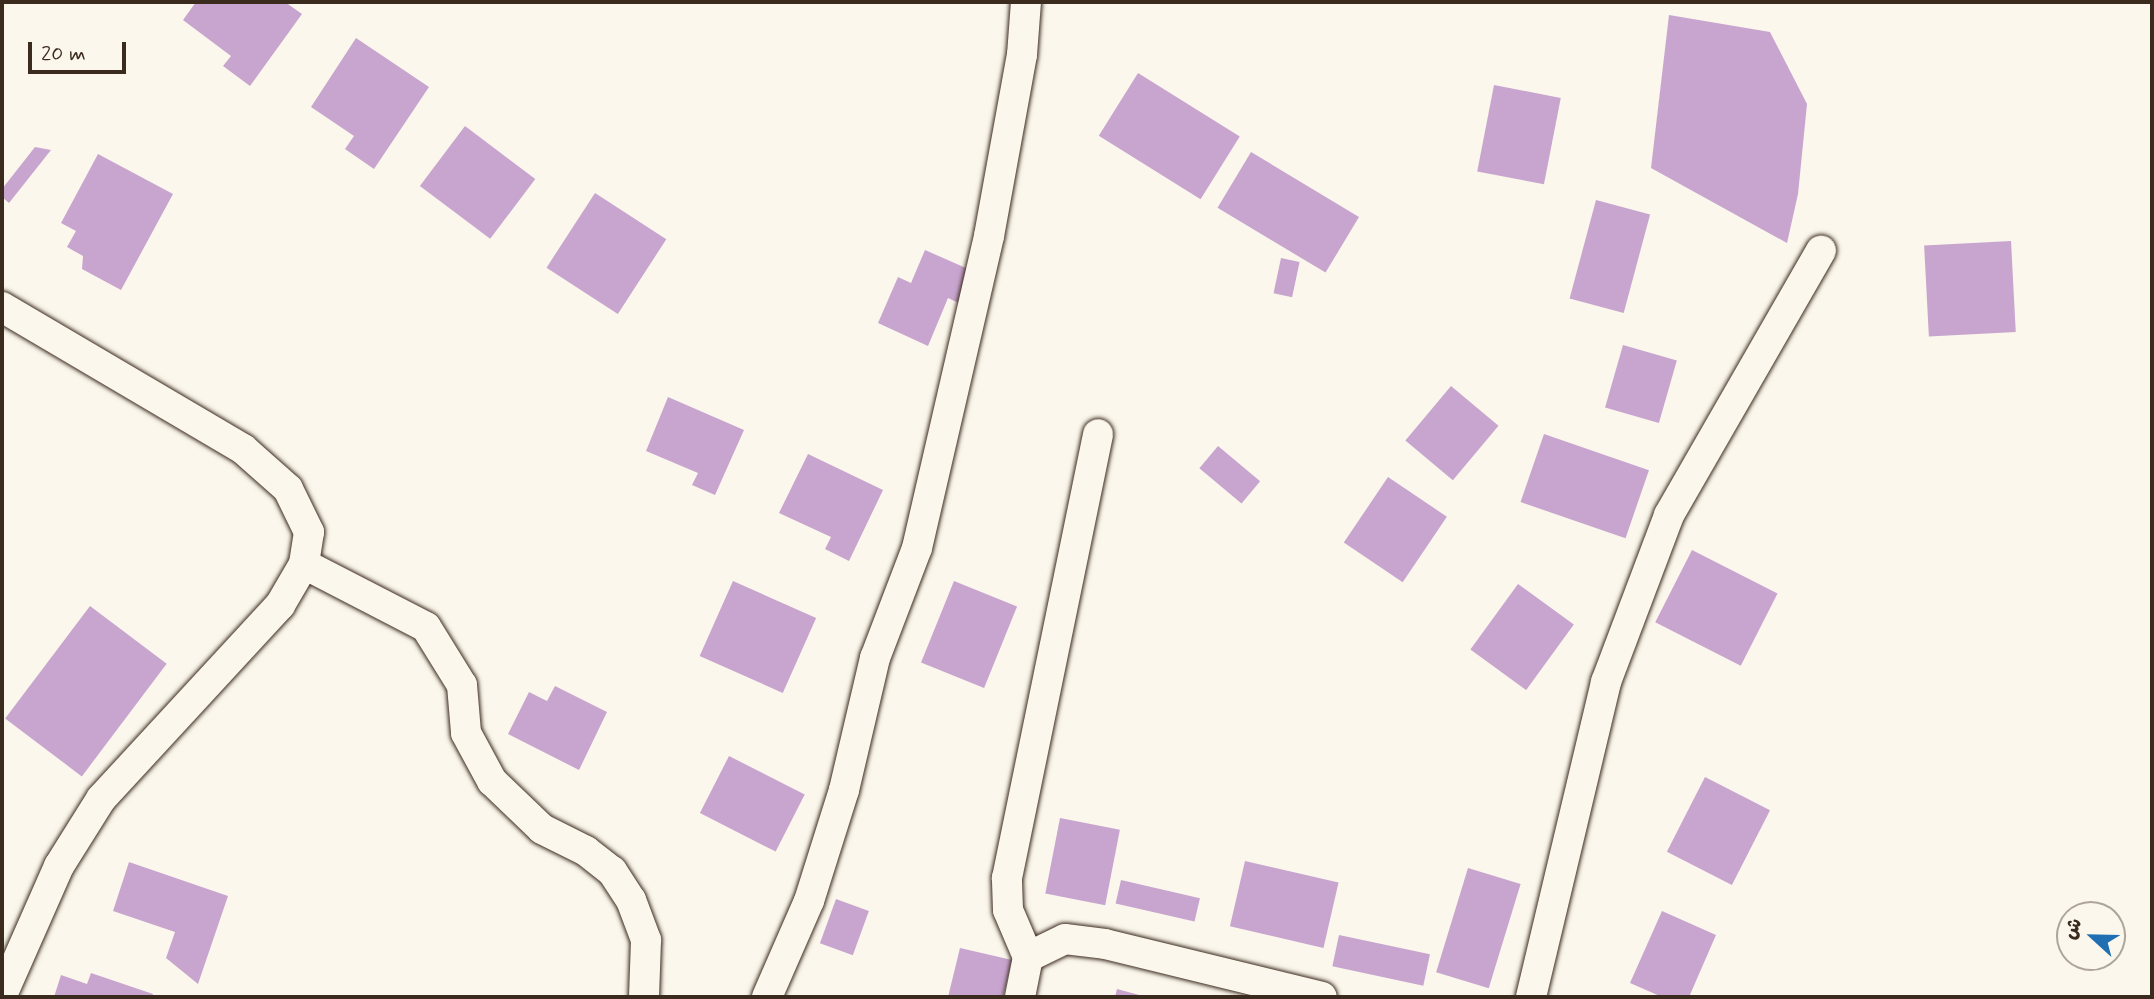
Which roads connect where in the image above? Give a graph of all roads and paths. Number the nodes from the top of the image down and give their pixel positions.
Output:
1 (1026, 2) edge
2 (1821, 251) dead end
3 (2, 307) edge
4 (1098, 434) dead end
5 (304, 564) junction
6 (1028, 957) junction
7 (2, 995) edge
8 (644, 997) edge
9 (767, 997) edge
10 (1020, 997) edge
11 (1322, 997) edge
12 (1531, 997) edge

1 - 9 street
2 - 12 street
3 - 5 street
4 - 6 street
5 - 7 street
5 - 8 street
6 - 10 street
6 - 11 street

